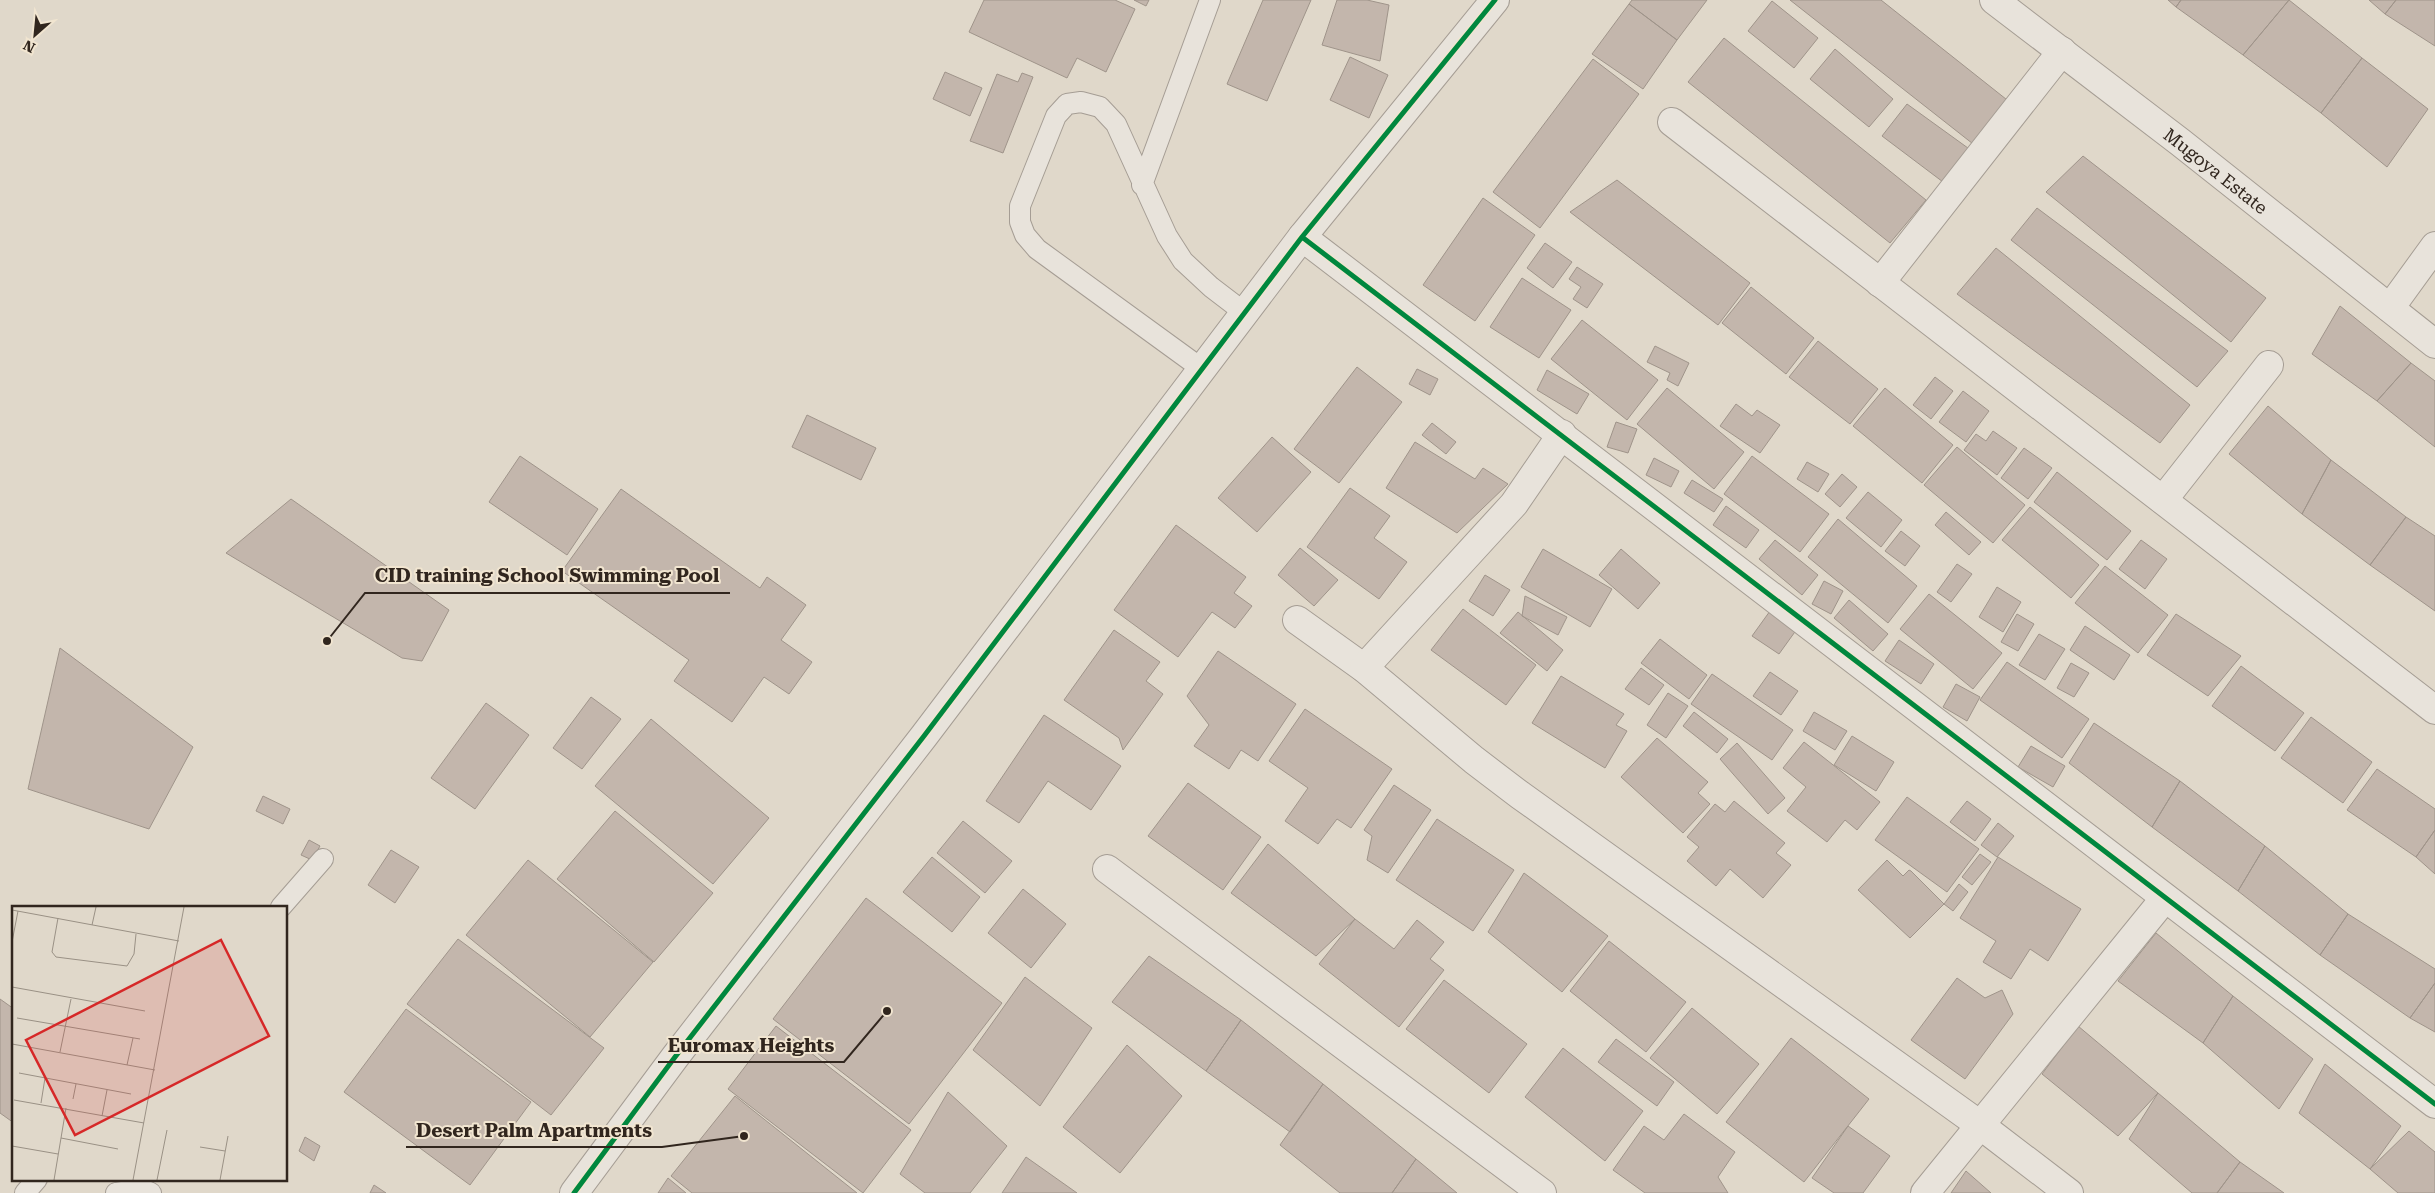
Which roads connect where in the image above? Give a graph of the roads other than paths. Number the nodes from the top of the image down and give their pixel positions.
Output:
1 (1210, 0) edge
2 (1495, 0) edge
3 (1994, 0) edge
4 (2062, 51) junction
5 (1672, 122) dead end
6 (1142, 185) junction
7 (1302, 237) junction
8 (2435, 246) edge
9 (1880, 282) junction
10 (2390, 308) junction
11 (1245, 313) junction
12 (2435, 344) edge
13 (2269, 365) dead end
14 (1202, 369) junction
15 (1562, 434) junction
16 (2163, 500) junction
17 (1297, 620) dead end
18 (1364, 668) junction
19 (2435, 710) edge
20 (324, 859) dead end
21 (1107, 869) dead end
22 (2165, 898) junction
23 (282, 906) edge
24 (2435, 1104) edge
25 (1980, 1125) junction
26 (36, 1180) edge
27 (25, 1193) edge
28 (116, 1193) edge
29 (151, 1193) edge
30 (574, 1193) edge
31 (1542, 1193) edge
32 (1925, 1193) edge
33 (2069, 1193) edge

1 - 6 lane
2 - 7 street
3 - 4 street, Mugoya Estate
4 - 9 street
4 - 10 street, Mugoya Estate
5 - 9 street
6 - 11 lane
6 - 14 lane
7 - 11 street
7 - 15 street
8 - 10 street
9 - 16 street
10 - 12 street, Mugoya Estate
11 - 14 street
13 - 16 street
14 - 30 street
15 - 18 street
15 - 22 street
16 - 19 street
17 - 18 street
18 - 25 street
20 - 23 lane
21 - 31 street
22 - 24 street
22 - 25 street
25 - 32 street
25 - 33 street
26 - 27 lane
28 - 29 lane

